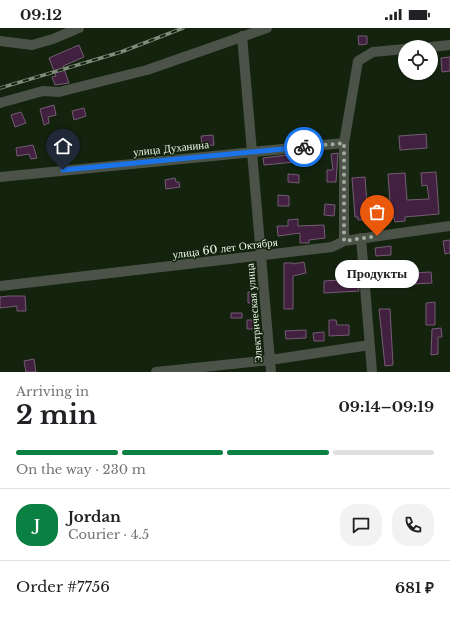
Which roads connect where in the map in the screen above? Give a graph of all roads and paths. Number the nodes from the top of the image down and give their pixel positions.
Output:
1 (79, 28) edge
2 (267, 28) edge
3 (242, 36) junction
4 (0, 41) edge
5 (450, 45) edge
6 (438, 46) edge
7 (398, 50) edge
8 (0, 103) edge
9 (344, 143) junction
10 (252, 152) junction
11 (0, 177) edge
12 (450, 226) edge
13 (361, 238) junction
14 (344, 241) junction
15 (261, 256) junction
16 (0, 286) edge
17 (370, 344) junction
18 (270, 360) junction
19 (156, 372) edge
20 (271, 372) edge
21 (372, 372) edge

1 - 4 street
2 - 3 street
3 - 8 street
3 - 10 street, Электрическая улица
5 - 6 street
7 - 9 street
9 - 10 street, улица Духанина
9 - 14 street
10 - 11 street, улица Духанина
10 - 15 street, Электрическая улица
12 - 13 street, улица 60 лет Октября
13 - 14 street, улица 60 лет Октября
13 - 17 street
14 - 15 street, улица 60 лет Октября
15 - 16 street, улица 60 лет Октября
15 - 18 street, Электрическая улица
17 - 18 street
17 - 21 street
18 - 19 street
18 - 20 street, Электрическая улица

